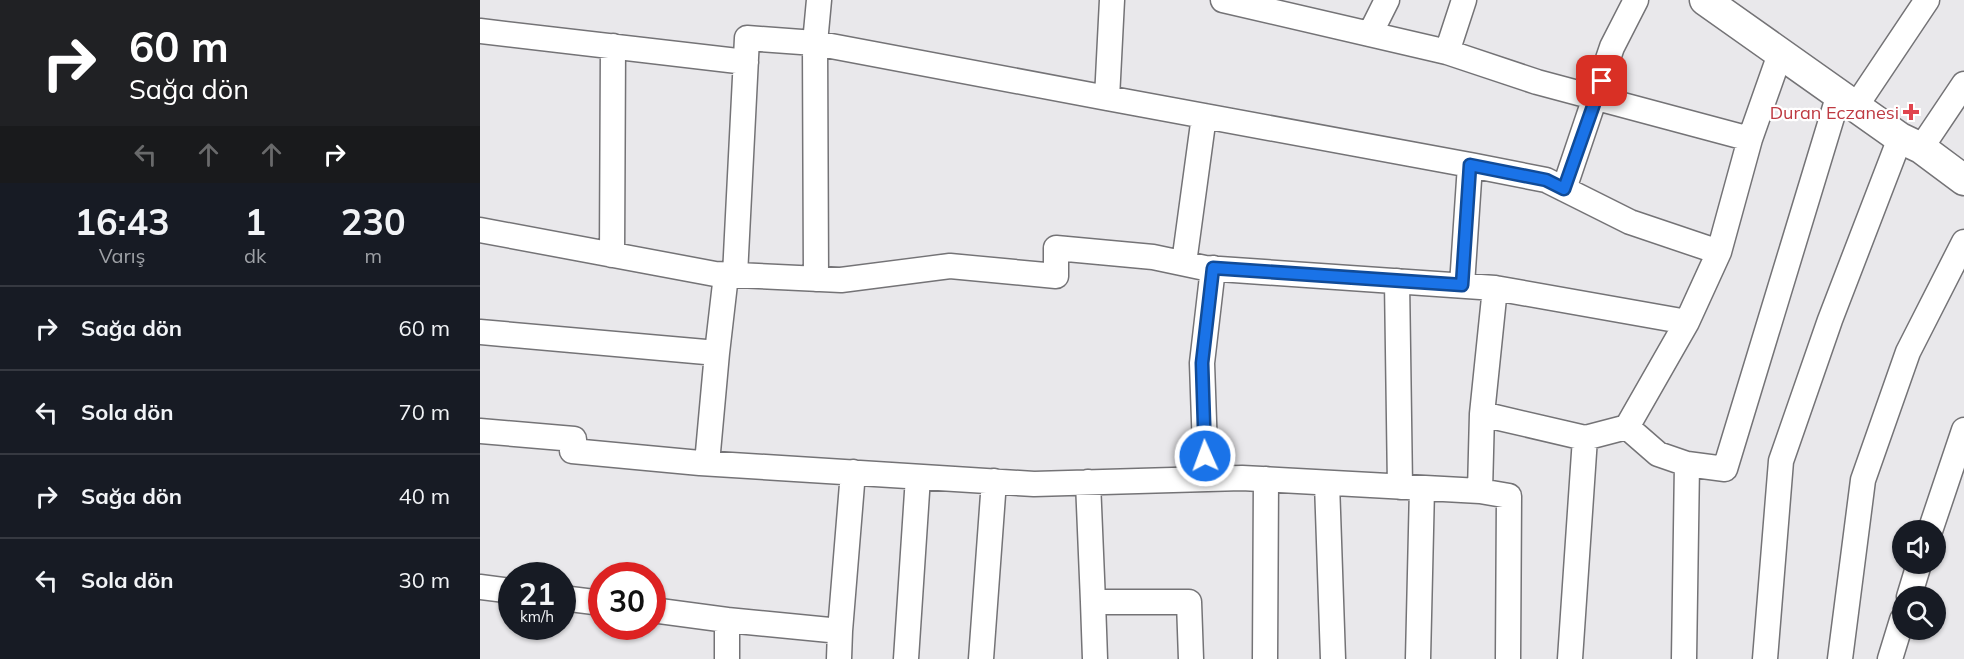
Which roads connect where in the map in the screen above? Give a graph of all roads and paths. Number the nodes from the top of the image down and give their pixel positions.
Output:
1 (819, 0) edge
2 (1112, 0) edge
3 (1223, 0) edge
4 (1387, 0) edge
5 (1464, 0) edge
6 (1636, 0) edge
7 (1705, 0) edge
8 (1927, 0) edge
9 (1280, 7) edge
10 (480, 31) edge
11 (1370, 34) junction
12 (814, 43) junction
13 (613, 46) junction
14 (1447, 52) junction
15 (1780, 54) junction
16 (746, 62) junction
17 (1964, 84) edge
18 (1107, 98) junction
19 (1597, 98) junction
20 (1847, 100) junction
21 (1204, 116) junction
22 (1750, 138) junction
23 (1910, 143) junction
24 (1470, 165) junction
25 (1964, 180) edge
26 (1564, 189) junction
27 (480, 230) edge
28 (1964, 242) edge
29 (1719, 252) junction
30 (612, 255) junction
31 (1184, 263) junction
32 (1213, 268) junction
33 (731, 275) junction
34 (816, 279) junction
35 (1397, 281) junction
36 (1462, 285) junction
37 (1495, 288) junction
38 (1687, 322) junction
39 (480, 332) edge
40 (717, 353) junction
41 (1482, 414) junction
42 (1627, 427) junction
43 (1964, 430) edge
44 (480, 431) edge
45 (1584, 438) junction
46 (707, 463) junction
47 (1687, 464) junction
48 (853, 472) junction
49 (918, 477) junction
50 (1206, 479) junction
51 (1266, 479) junction
52 (994, 481) junction
53 (1088, 482) junction
54 (1327, 483) junction
55 (1411, 488) junction
56 (1480, 491) junction
57 (1934, 520) edge
58 (480, 587) edge
59 (498, 589) edge
60 (1093, 602) junction
61 (666, 612) edge
62 (727, 620) junction
63 (840, 631) junction
64 (1896, 640) edge
65 (728, 659) edge
66 (839, 659) edge
67 (906, 659) edge
68 (981, 659) edge
69 (1095, 659) edge
70 (1191, 659) edge
71 (1265, 659) edge
72 (1333, 659) edge
73 (1418, 659) edge
74 (1508, 659) edge
75 (1570, 659) edge
76 (1684, 659) edge
77 (1765, 659) edge
78 (1840, 659) edge
79 (1890, 659) edge

1 - 12 street
2 - 18 street
3 - 9 street
4 - 11 street
5 - 14 street
6 - 19 street
7 - 15 street
8 - 20 street
9 - 11 street
10 - 13 street
11 - 14 street
12 - 16 street
12 - 18 street
12 - 34 street
13 - 16 street
13 - 30 street
14 - 19 street
15 - 20 street
15 - 22 street
16 - 33 street
17 - 23 street
18 - 21 street
19 - 22 street
19 - 26 street
20 - 23 street
20 - 47 street
21 - 24 street
21 - 31 street
22 - 29 street
23 - 25 street
23 - 77 street
24 - 26 street
24 - 36 street
26 - 29 street
27 - 30 street
28 - 78 street
29 - 38 street
30 - 33 street
31 - 32 street
31 - 34 street
32 - 35 street
32 - 50 street
33 - 34 street
33 - 40 street
35 - 36 street
35 - 55 street
36 - 37 street
37 - 38 street
37 - 41 street
38 - 42 street
39 - 40 street
40 - 46 street
41 - 45 street
41 - 56 street
42 - 45 street
42 - 47 street
43 - 57 street
44 - 46 street
45 - 75 street
46 - 48 street
47 - 76 street
48 - 49 street
48 - 63 street
49 - 52 street
49 - 67 street
50 - 51 street
50 - 53 street
51 - 54 street
51 - 71 street
52 - 53 street
52 - 68 street
53 - 60 street
54 - 55 street
54 - 72 street
55 - 56 street
55 - 73 street
56 - 74 street
58 - 59 street
60 - 69 street
60 - 70 street
61 - 62 street
62 - 63 street
62 - 65 street
63 - 66 street
64 - 79 street

